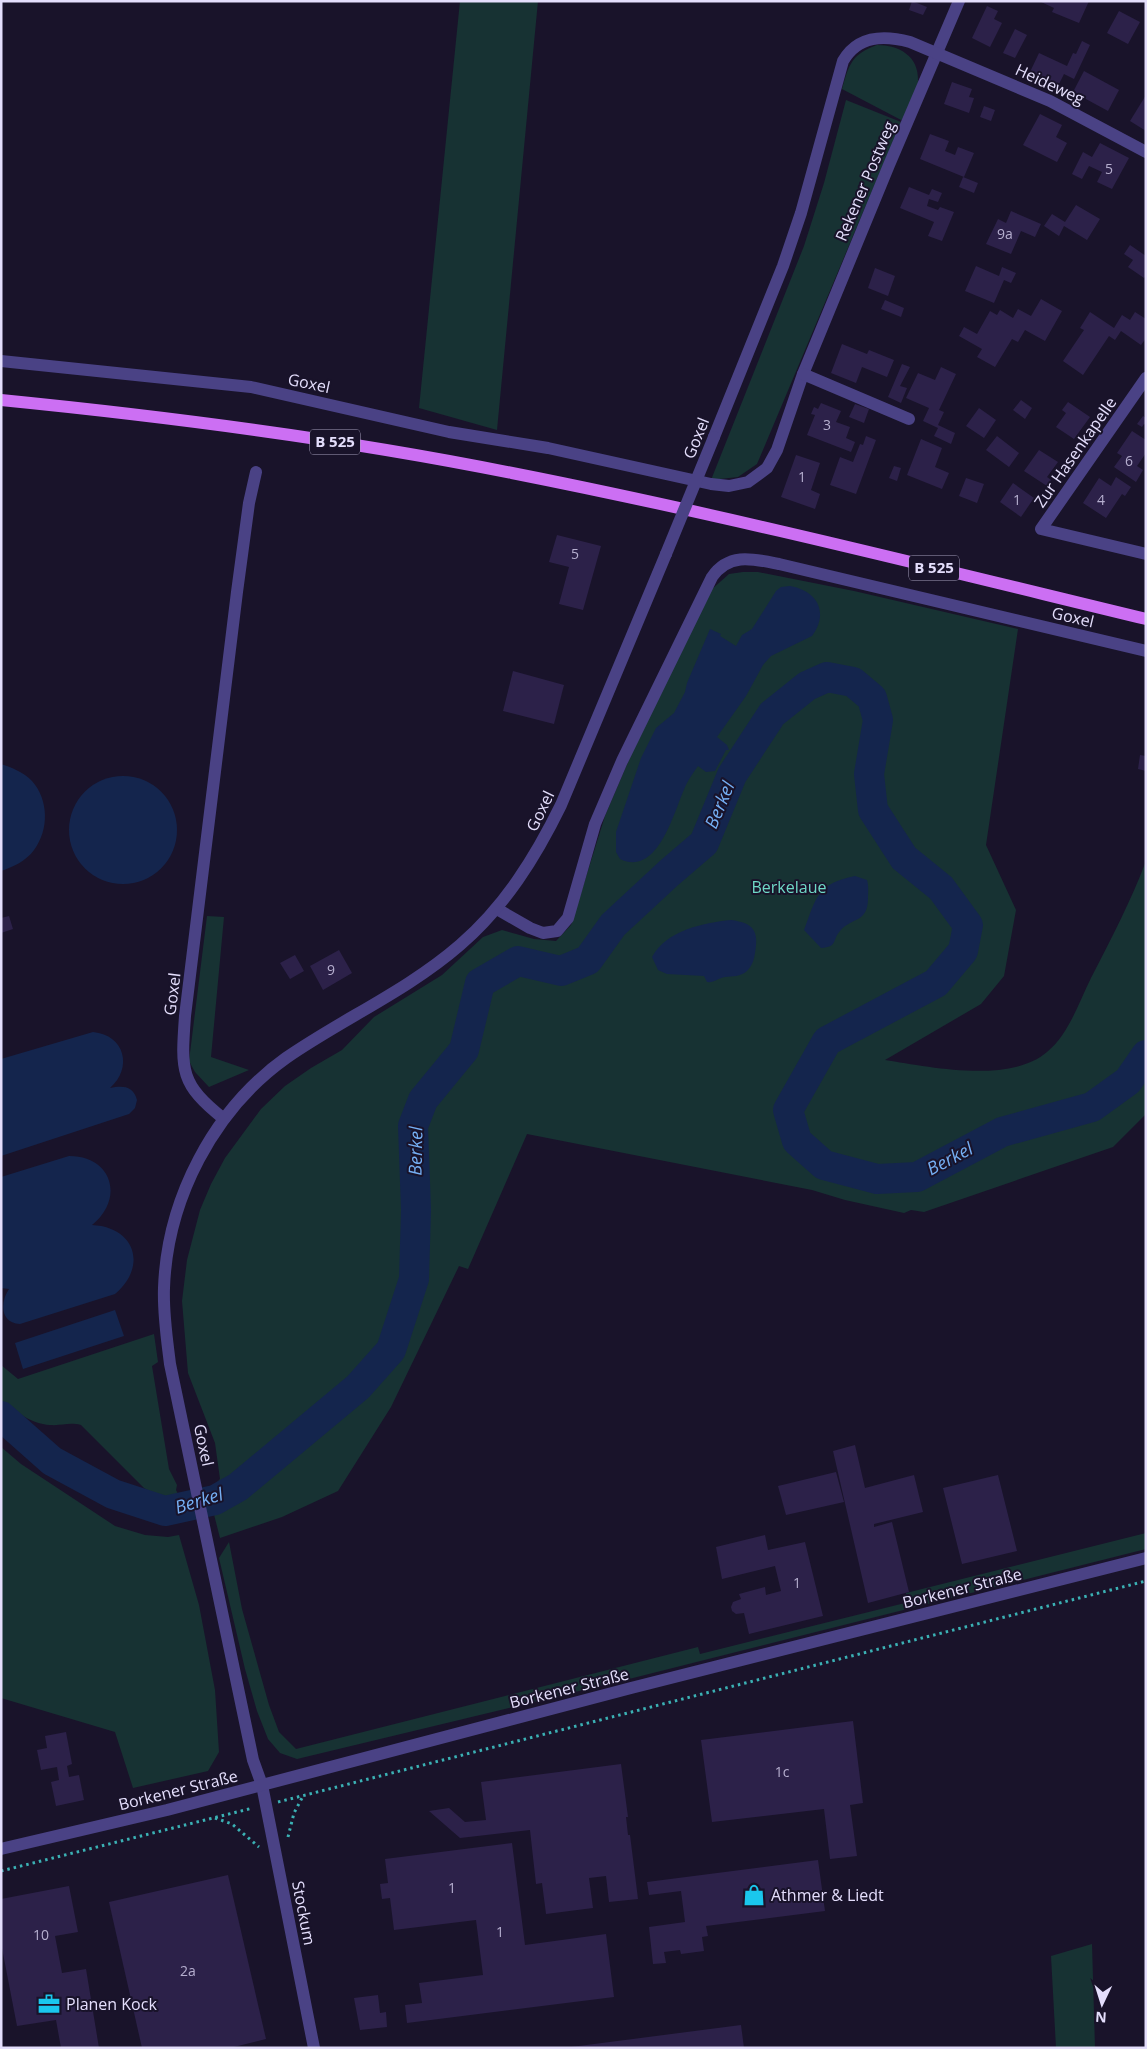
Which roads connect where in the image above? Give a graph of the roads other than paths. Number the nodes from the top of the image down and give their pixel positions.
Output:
1 (959, 1) edge
2 (938, 53) junction
3 (1146, 152) edge
4 (1, 361) edge
5 (803, 374) junction
6 (1146, 378) edge
7 (1, 400) edge
8 (909, 419) dead end
9 (256, 472) dead end
10 (694, 480) joint
11 (1146, 554) edge
12 (1146, 619) edge
13 (1146, 651) edge
14 (497, 909) junction
15 (224, 1120) junction
16 (1146, 1558) edge
17 (262, 1785) junction
18 (1, 1849) edge
19 (314, 2048) edge

1 - 2 street, Rekener Postweg
2 - 3 street, Heideweg
2 - 5 street, Rekener Postweg
2 - 14 street, Goxel, bridge
4 - 10 street, Goxel
5 - 8 street
5 - 10 street, Rekener Postweg
6 - 11 street, Zur Hasenkapelle
7 - 12 main road, B 525
9 - 15 street, Goxel
13 - 14 street, Goxel
14 - 15 street, Goxel
15 - 17 street, Goxel
16 - 17 street, Borkener Straße
17 - 18 street, Borkener Straße
17 - 19 street, Stockum

